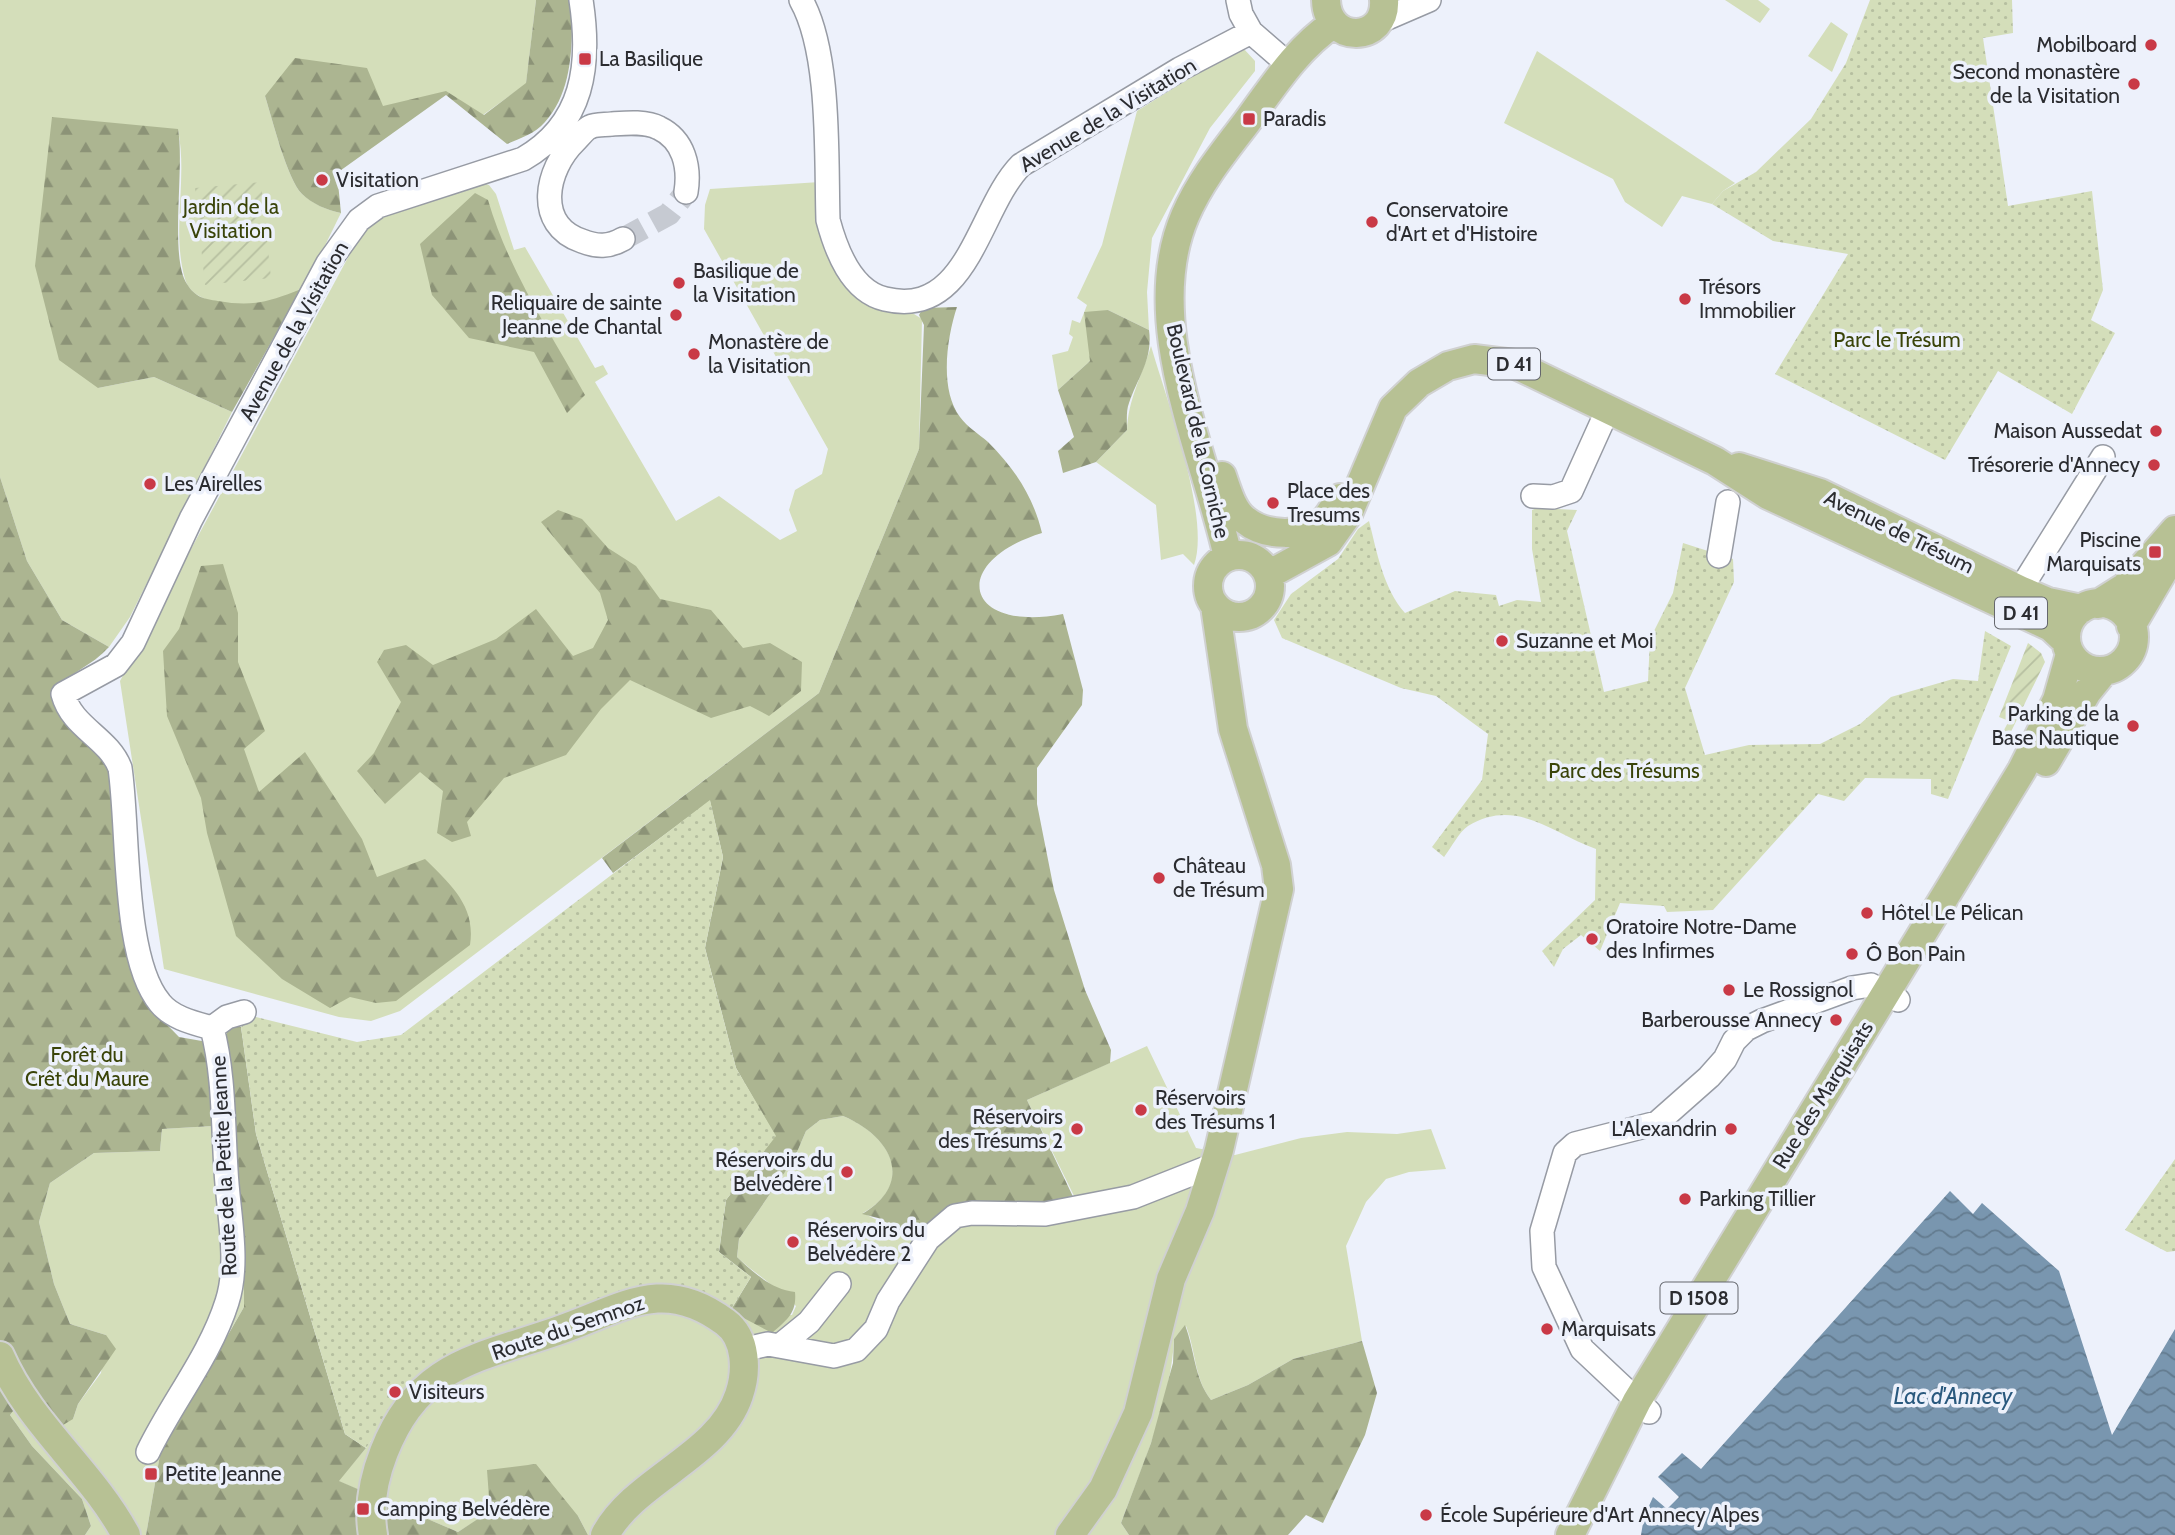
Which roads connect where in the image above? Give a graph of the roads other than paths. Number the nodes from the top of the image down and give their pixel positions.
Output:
1 (581, 0) edge
2 (801, 0) edge
3 (1238, 0) edge
4 (1429, 0) edge
5 (1381, 11) edge
6 (1329, 12) edge
7 (1251, 32) junction
8 (1289, 65) junction
9 (686, 192) dead end
10 (623, 239) tunnel mouth
11 (1608, 409) junction
12 (1194, 432) junction
13 (2104, 457) dead end
14 (1715, 461) junction
15 (1359, 486) junction
16 (1533, 496) dead end
17 (1728, 502) dead end
18 (2175, 530) edge
19 (2175, 551) edge
20 (1719, 556) dead end
21 (1228, 557) junction
22 (1268, 575) junction
23 (1973, 590) junction
24 (2020, 590) junction
25 (1215, 606) junction
26 (2089, 607) junction
27 (1251, 615) junction
28 (2131, 626) junction
29 (2068, 647) junction
30 (2104, 671) junction
31 (1227, 678) junction
32 (64, 699) joint
33 (1893, 995) junction
34 (244, 1012) dead end
35 (212, 1028) junction
36 (1214, 1164) junction
37 (839, 1284) dead end
38 (782, 1344) junction
39 (742, 1350) junction
40 (0, 1356) edge
41 (1643, 1406) junction
42 (148, 1452) dead end
43 (126, 1535) edge
44 (373, 1535) edge
45 (605, 1535) edge
46 (1070, 1535) edge
47 (1570, 1535) edge
48 (1588, 1535) edge

1 - 32 street, Avenue de la Visitation
2 - 7 street, Avenue de la Visitation
3 - 7 street
4 - 5 street
5 - 6 main road
6 - 8 main road, Boulevard de la Corniche
7 - 8 street
8 - 12 main road, Boulevard de la Corniche
9 - 10 street
11 - 14 main road, Avenue de Trésum / D 41
11 - 15 main road, Avenue de Trésum / D 41
11 - 16 street
12 - 15 main road
12 - 21 main road, Boulevard de la Corniche
13 - 24 street
14 - 23 main road, Avenue de Trésum / D 41
14 - 24 main road, Avenue de Trésum / D 41
15 - 22 main road, Avenue de Trésum / D 41
17 - 20 street
18 - 26 main road
19 - 28 main road
21 - 22 main road
21 - 25 main road
22 - 27 main road
23 - 24 street
23 - 29 main road, Avenue de Trésum / D 41
24 - 26 main road, Avenue de Trésum / D 41
25 - 27 main road
25 - 31 main road
26 - 28 main road
26 - 29 main road
27 - 31 main road
28 - 30 main road
29 - 30 main road
29 - 33 main road, Rue des Marquisats / D 1508
30 - 33 main road, Rue des Marquisats / D 1508
31 - 36 main road
32 - 35 street, Route de la Petite Jeanne
33 - 41 main road, Rue des Marquisats / D 1508
33 - 41 street
34 - 35 street, Route de la Petite Jeanne
35 - 42 street, Route de la Petite Jeanne
36 - 38 street
36 - 46 main road
37 - 38 street
38 - 39 street
39 - 44 main road, Route du Semnoz
39 - 45 main road
40 - 43 main road
41 - 47 main road, Rue des Marquisats / D 1508
41 - 48 main road, Rue des Marquisats / D 1508

